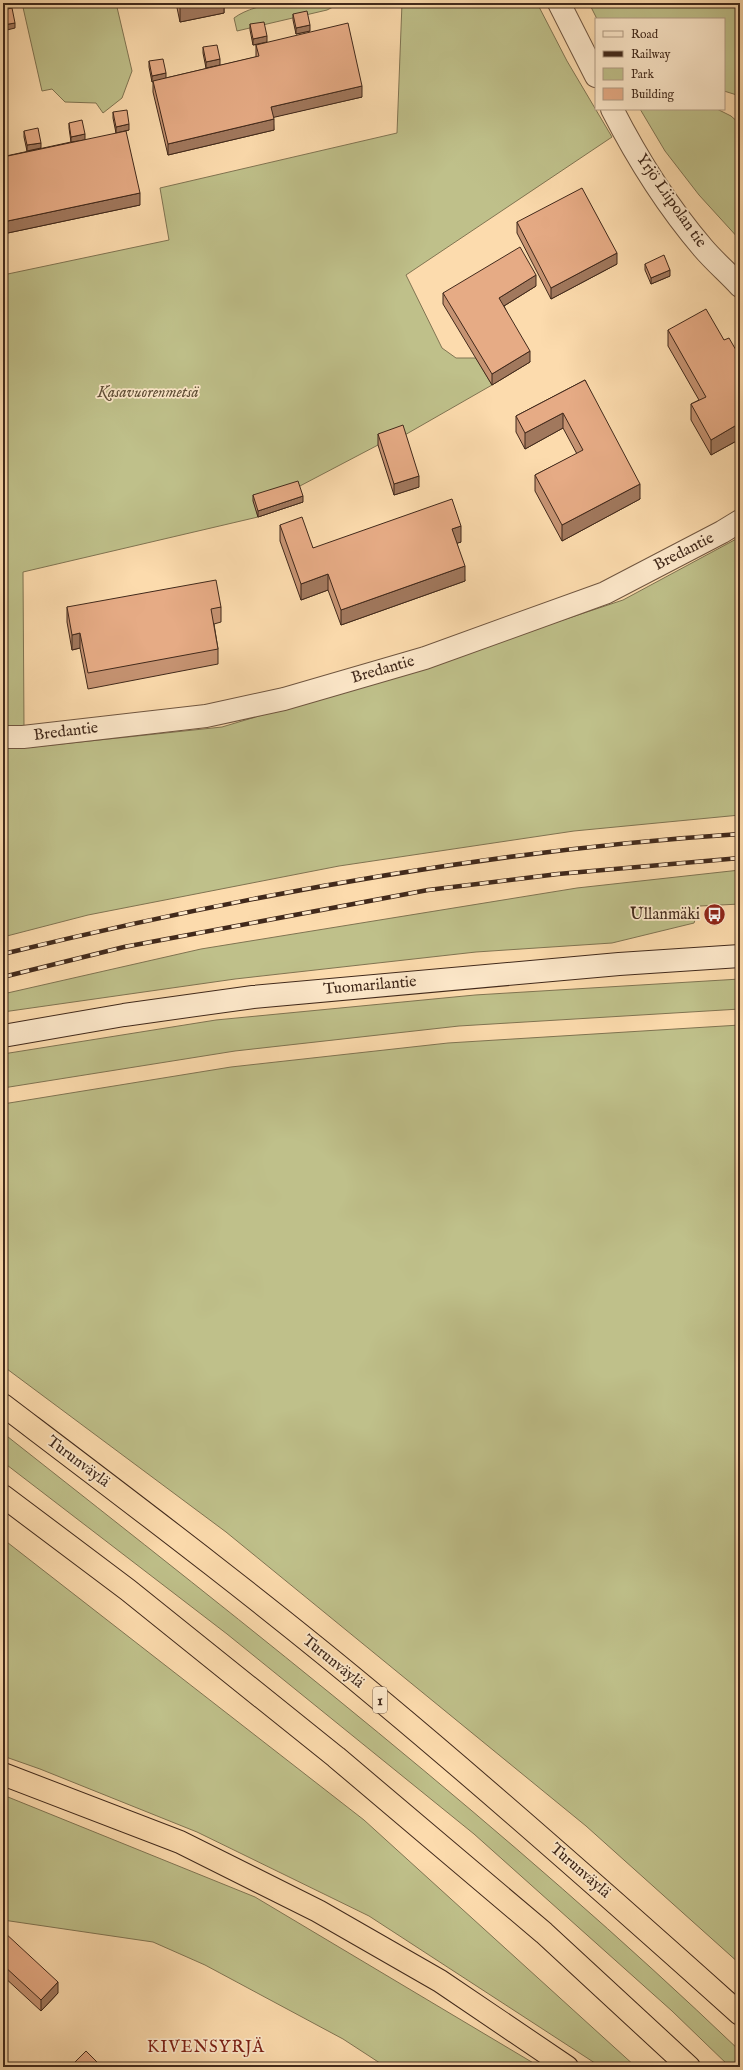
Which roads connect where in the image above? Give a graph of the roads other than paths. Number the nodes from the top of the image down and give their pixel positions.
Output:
1 (559, 3) edge
2 (595, 74) edge
3 (613, 110) edge
4 (740, 286) edge
5 (740, 521) edge
6 (3, 737) edge
7 (740, 956) edge
8 (3, 1036) edge
9 (3, 1405) edge
10 (3, 1496) edge
11 (3, 1774) edge
12 (740, 2014) edge
13 (567, 2067) edge
14 (689, 2067) edge

1 - 2 street
3 - 4 street, Yrjö Liipolan tie
5 - 6 street, Bredantie
7 - 8 street, Tuomarilantie
9 - 12 highway, Turunväylä / 1
10 - 14 highway
11 - 13 highway

